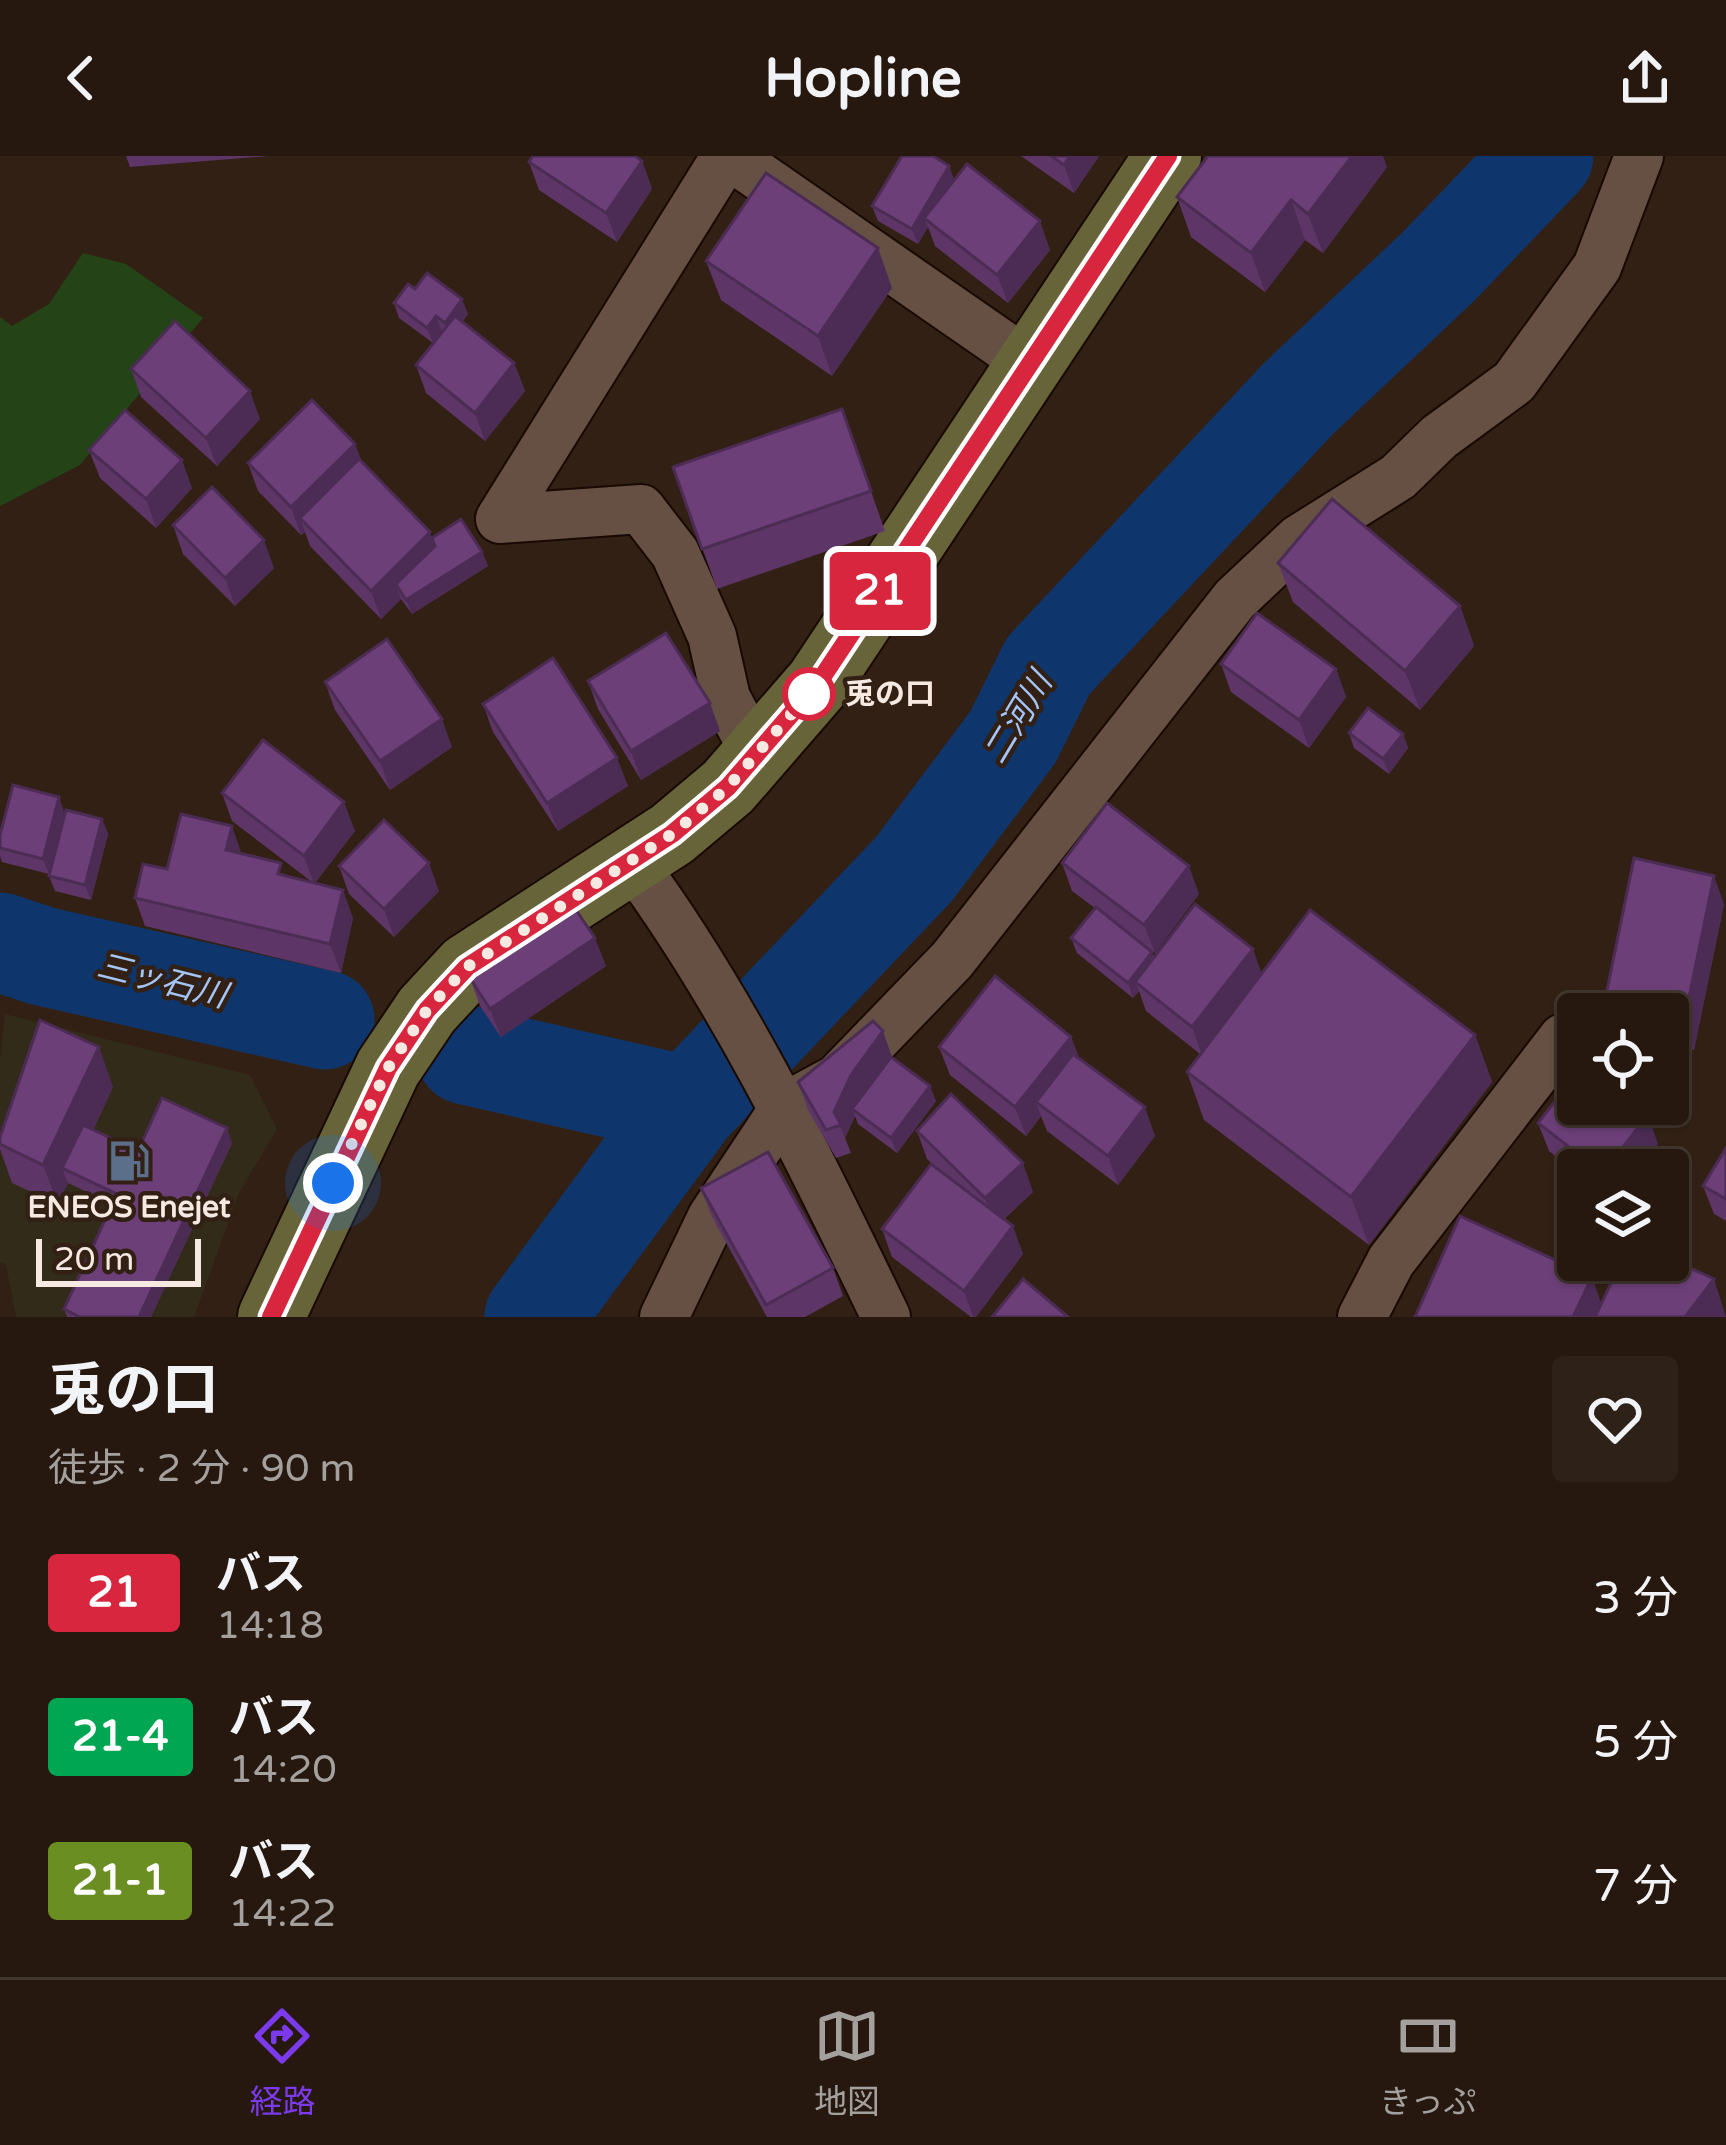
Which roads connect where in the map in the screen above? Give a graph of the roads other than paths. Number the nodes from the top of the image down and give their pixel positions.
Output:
1 (728, 156) edge
2 (1168, 156) edge
3 (1639, 156) edge
4 (1030, 364) junction
5 (756, 755) junction
6 (646, 882) junction
7 (1557, 1046) edge
8 (778, 1095) junction
9 (271, 1317) edge
10 (664, 1317) edge
11 (886, 1317) edge
12 (1363, 1317) edge

1 - 4 street
1 - 5 street
2 - 4 street
3 - 8 street
4 - 5 street
5 - 6 street
6 - 8 street
6 - 9 street
7 - 12 street
8 - 10 street
8 - 11 street

